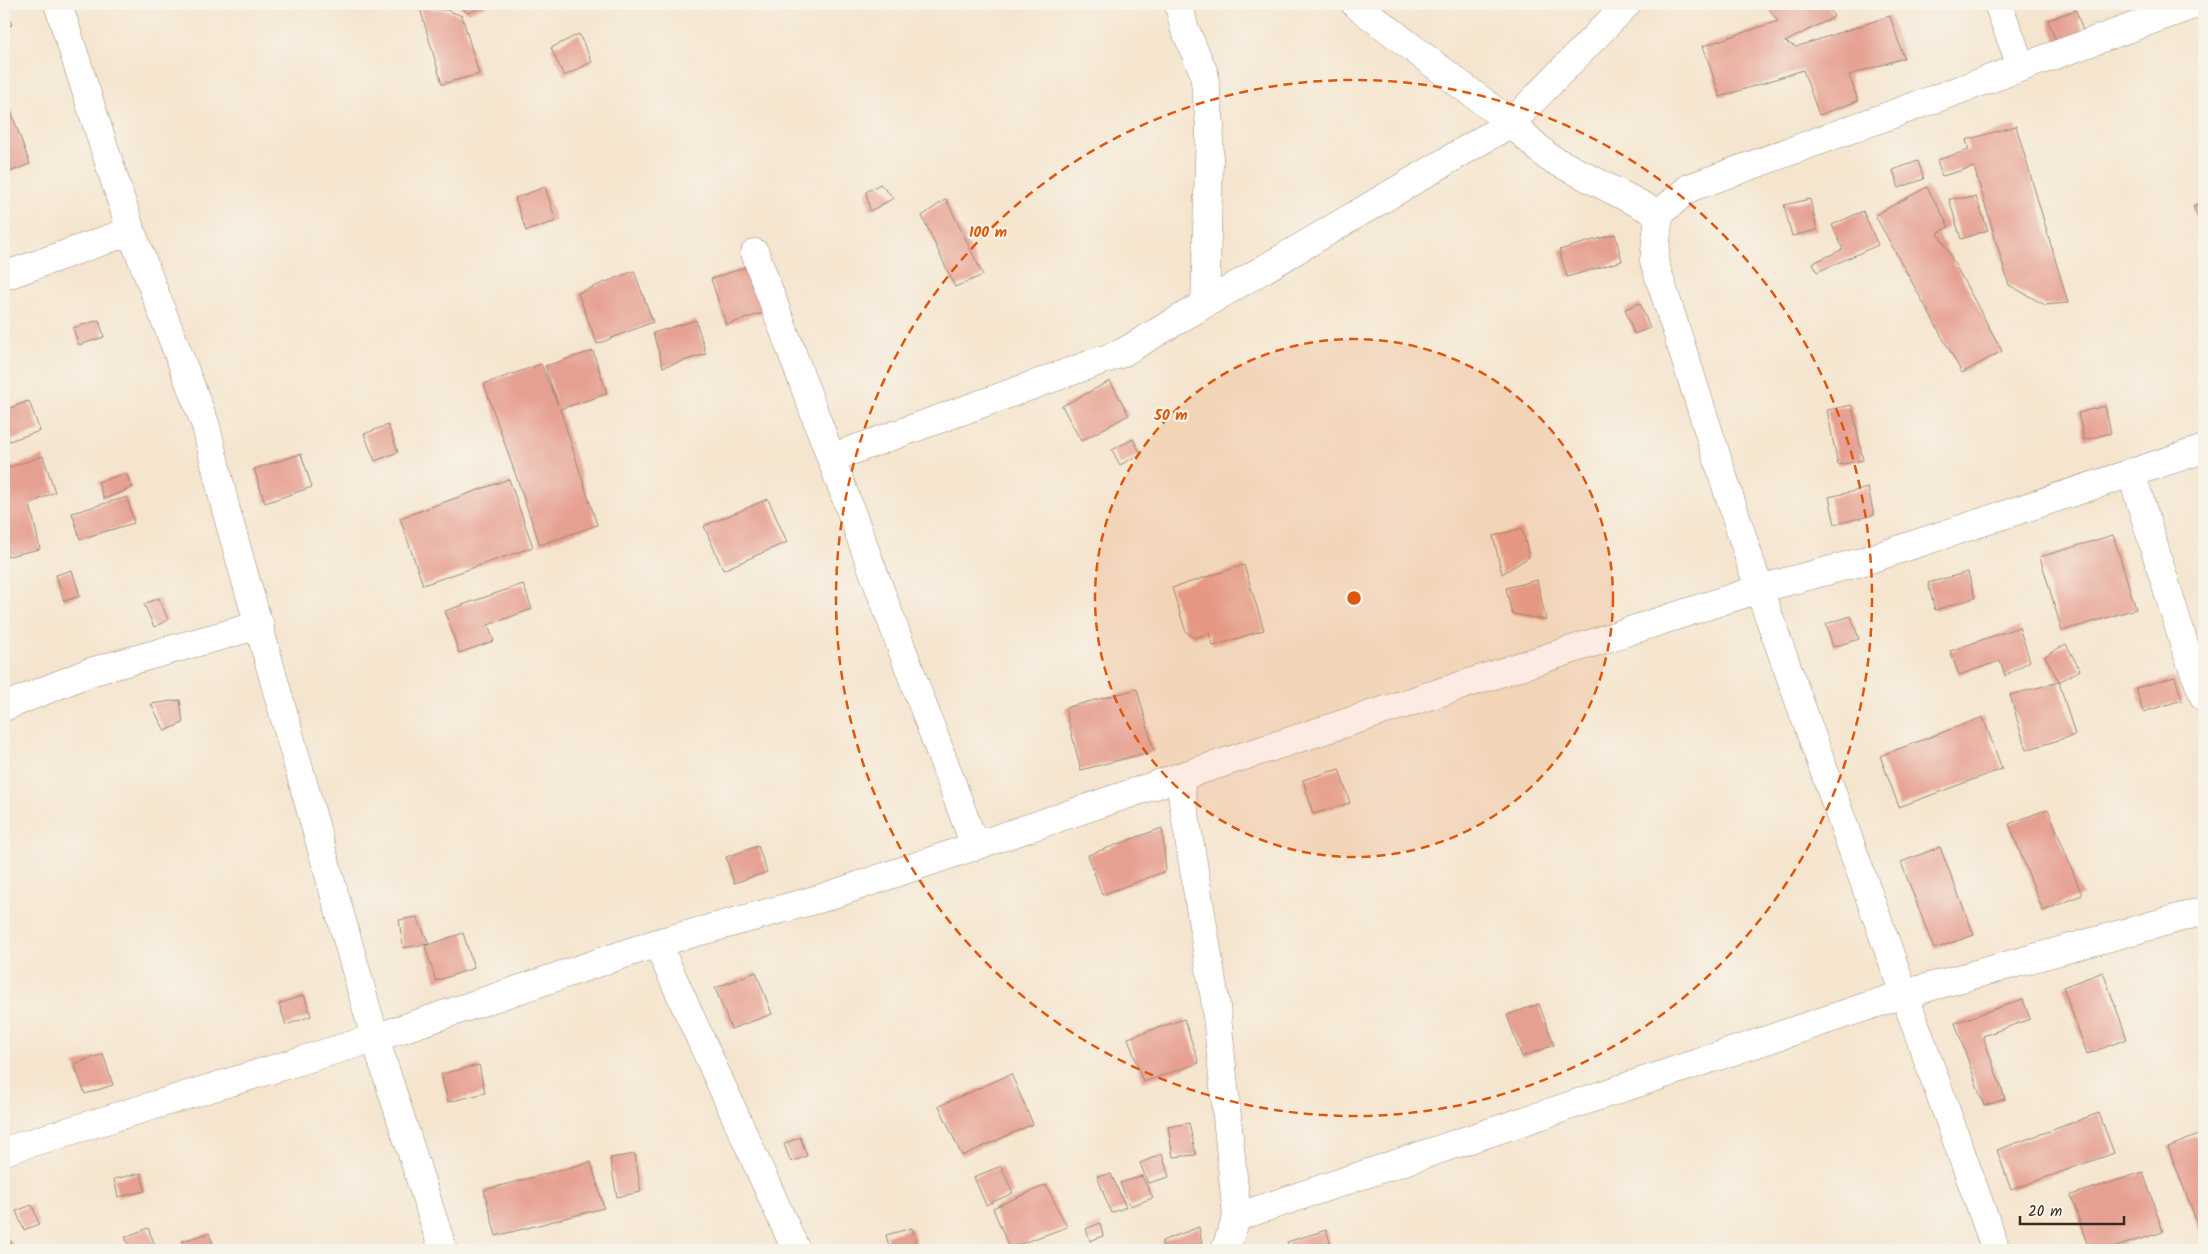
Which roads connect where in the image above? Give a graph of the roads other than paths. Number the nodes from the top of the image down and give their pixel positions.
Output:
1 (58, 4) edge
2 (1179, 4) edge
3 (1355, 4) edge
4 (1627, 4) edge
5 (1998, 4) edge
6 (2196, 4) edge
7 (2021, 66) junction
8 (1511, 123) junction
9 (1659, 214) junction
10 (131, 231) junction
11 (755, 253) dead end
12 (4, 276) edge
13 (1205, 304) junction
14 (2204, 449) edge
15 (831, 458) junction
16 (2131, 472) junction
17 (1759, 589) junction
18 (260, 625) junction
19 (2204, 697) edge
20 (4, 706) edge
21 (1179, 777) junction
22 (975, 846) junction
23 (2204, 911) edge
24 (657, 943) junction
25 (1904, 994) junction
26 (375, 1038) junction
27 (4, 1151) edge
28 (1237, 1217) junction
29 (443, 1250) edge
30 (796, 1250) edge
31 (1225, 1250) edge
32 (1996, 1250) edge

1 - 10 street
2 - 13 street
3 - 8 street
4 - 8 street
5 - 7 street
6 - 7 street
7 - 9 street
8 - 9 street
8 - 13 street
9 - 17 street
10 - 12 street
10 - 18 street
11 - 15 street
13 - 15 street
14 - 16 street
15 - 22 street
16 - 17 street
16 - 19 street
17 - 21 street
17 - 25 street
18 - 20 street
18 - 26 street
21 - 22 street
21 - 28 street
22 - 24 street
23 - 25 street
24 - 26 street
24 - 30 street
25 - 28 street
25 - 32 street
26 - 27 street
26 - 29 street
28 - 31 street

